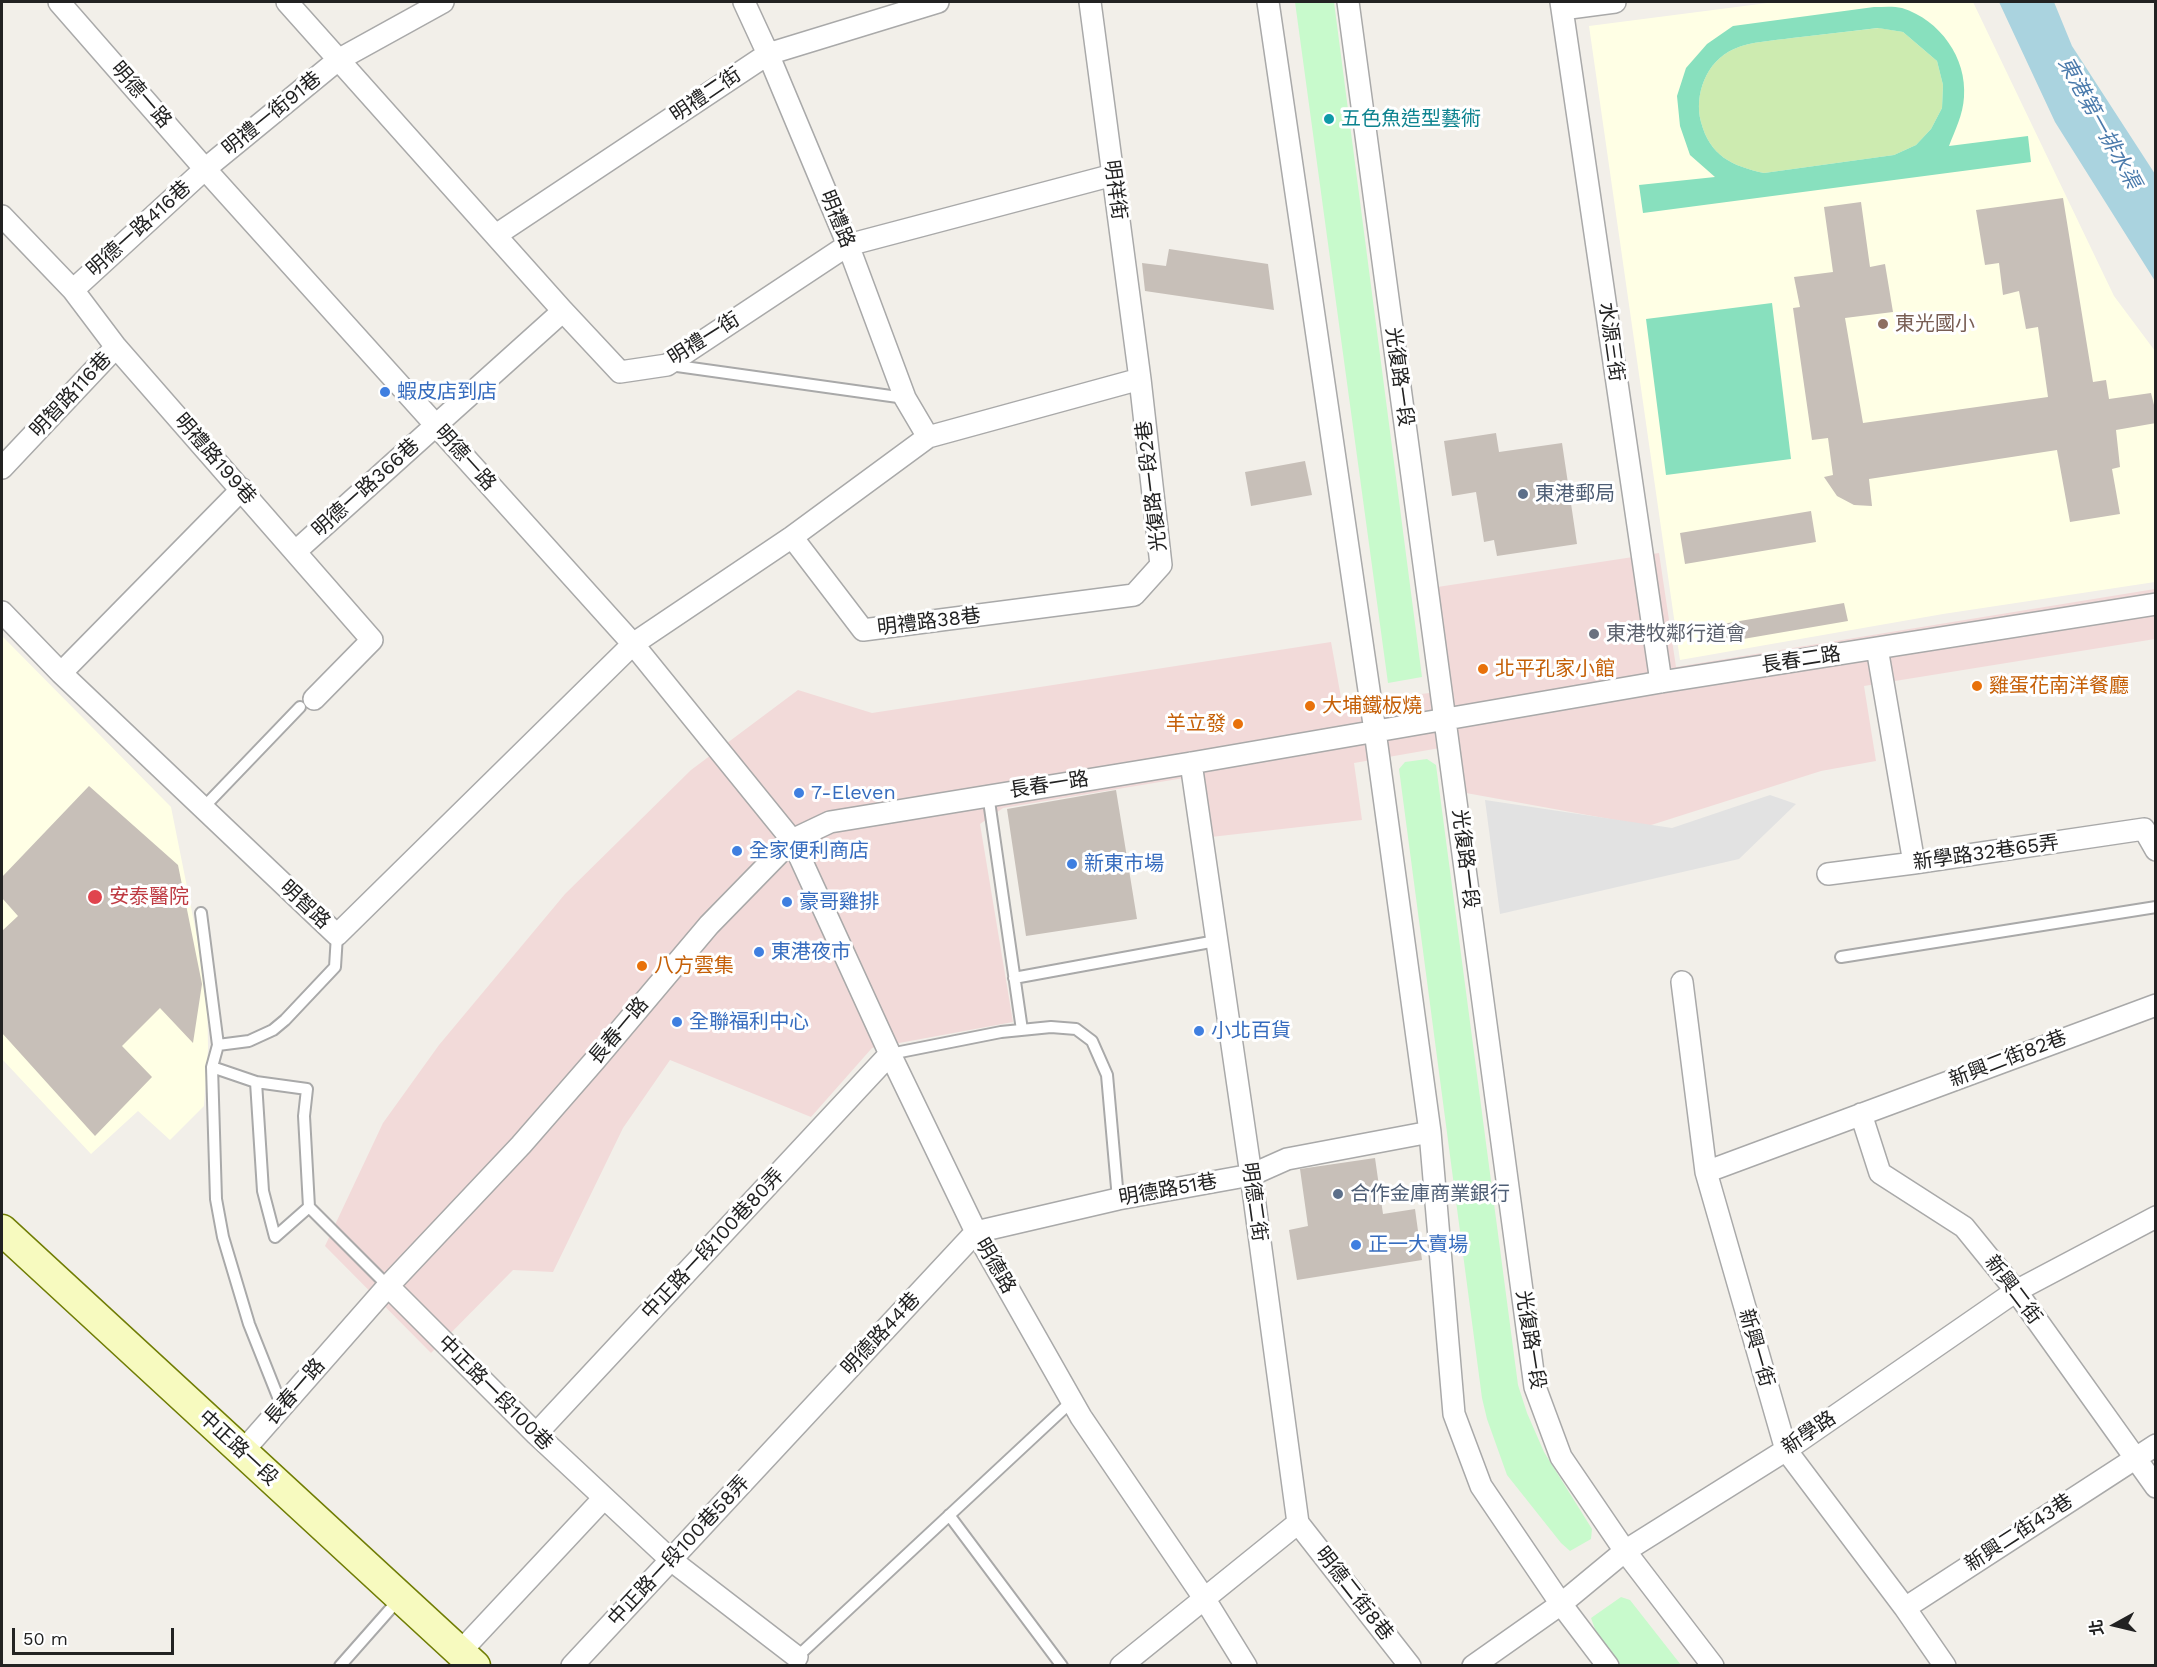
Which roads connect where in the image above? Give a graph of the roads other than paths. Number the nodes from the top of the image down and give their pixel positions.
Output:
1 (59, 2) edge
2 (287, 2) edge
3 (443, 2) edge
4 (744, 2) edge
5 (938, 2) edge
6 (1090, 2) edge
7 (1268, 2) edge
8 (1348, 2) edge
9 (1616, 2) edge
10 (1561, 5) edge
11 (768, 54) junction
12 (338, 60) junction
13 (205, 169) junction
14 (1113, 175) junction
15 (2, 216) edge
16 (496, 235) junction
17 (848, 245) junction
18 (73, 290) junction
19 (563, 311) junction
20 (116, 347) junction
21 (667, 365) junction
22 (1140, 379) junction
23 (905, 398) junction
24 (437, 426) junction
25 (928, 437) junction
26 (2, 468) edge
27 (242, 489) junction
28 (792, 537) junction
29 (296, 551) junction
30 (2156, 604) edge
31 (2, 612) edge
32 (1004, 612) joint
33 (633, 644) junction
34 (1877, 648) junction
35 (61, 673) junction
36 (1661, 682) junction
37 (307, 703) joint
38 (1446, 718) junction
39 (1375, 731) junction
40 (1191, 763) junction
41 (988, 794) junction
42 (203, 808) junction
43 (792, 840) junction
44 (2156, 850) edge
45 (1914, 863) junction
46 (1828, 874) dead end
47 (2156, 907) edge
48 (201, 913) dead end
49 (337, 935) junction
50 (1216, 940) junction
51 (1841, 957) dead end
52 (1014, 978) junction
53 (1682, 982) dead end
54 (2156, 1005) edge
55 (1022, 1030) junction
56 (218, 1045) junction
57 (890, 1054) junction
58 (212, 1067) junction
59 (256, 1082) junction
60 (1861, 1114) junction
61 (1430, 1132) junction
62 (1706, 1172) junction
63 (1251, 1175) junction
64 (1118, 1199) junction
65 (309, 1207) junction
66 (2156, 1217) edge
67 (2, 1230) edge
68 (976, 1232) junction
69 (388, 1286) junction
70 (2016, 1291) junction
71 (1072, 1401) junction
72 (282, 1407) junction
73 (536, 1434) junction
74 (786, 1437) joint
75 (2156, 1445) edge
76 (1786, 1450) junction
77 (243, 1451) junction
78 (2134, 1458) junction
79 (2156, 1487) edge
80 (604, 1498) junction
81 (950, 1515) junction
82 (1298, 1523) junction
83 (1625, 1551) junction
84 (670, 1560) junction
85 (401, 1597) junction
86 (1204, 1598) junction
87 (1561, 1604) junction
88 (1905, 1608) junction
89 (797, 1657) joint
90 (467, 1658) edge
91 (340, 1665) edge
92 (572, 1665) edge
93 (1062, 1665) edge
94 (1121, 1665) edge
95 (1246, 1665) edge
96 (1410, 1665) edge
97 (1473, 1665) edge
98 (1608, 1665) edge
99 (1713, 1665) edge
100 (1945, 1665) edge

1 - 13 street, 明德一路
2 - 12 street, 明禮一街
3 - 12 street, 明禮一街91巷
4 - 11 street, 明禮路
5 - 11 street, 明禮二街
6 - 14 street, 明祥街
7 - 39 street
8 - 38 street, 光復路一段
9 - 10 street
10 - 36 street, 水源三街
11 - 16 street, 明禮二街
11 - 17 street, 明禮路
12 - 13 street, 明禮一街91巷
12 - 16 street, 明禮一街
13 - 18 street, 明德一路416巷
13 - 24 street, 明德一路
14 - 17 street, 明禮一街
14 - 22 street, 明祥街
15 - 18 street, 明禮路199巷
16 - 19 street, 明禮一街
17 - 21 street, 明禮一街
17 - 23 street, 明禮路
18 - 20 street, 明禮路199巷
19 - 21 street, 明禮一街
19 - 24 street, 明德一路366巷
20 - 26 street, 明智路116巷
20 - 27 street, 明禮路199巷
21 - 23 lane
22 - 25 street
22 - 32 street, 光復路一段2巷
23 - 25 street, 明禮路
24 - 29 street, 明德一路366巷
24 - 33 street, 明德一路
25 - 28 street
27 - 29 street, 明禮路199巷
27 - 35 street
28 - 32 street, 明禮路38巷
28 - 33 street
29 - 37 street, 明禮路199巷
30 - 34 street, 長春二路
31 - 35 street, 明智路
33 - 43 street, 明德一路
33 - 49 street, 明智路
34 - 36 street, 長春二路
34 - 45 street
35 - 42 street, 明智路
36 - 38 street, 長春二路
37 - 42 lane
38 - 39 street, 長春一路
38 - 83 street, 光復路一段
39 - 40 street, 長春一路
39 - 61 street
40 - 41 street, 長春一路
40 - 50 street, 明德二街
41 - 43 street, 長春一路
41 - 52 lane
42 - 49 street, 明智路
43 - 57 street, 明德路
43 - 69 street, 長春一路
44 - 45 street, 新學路32巷65弄
45 - 46 street, 新學路32巷65弄
47 - 51 lane
48 - 56 lane
49 - 56 lane
50 - 52 lane
50 - 63 street, 明德二街
52 - 55 lane
53 - 62 street, 新興一街
54 - 60 street, 新興二街82巷
55 - 57 lane
55 - 64 lane
56 - 58 lane
57 - 68 street, 明德路
57 - 73 street, 中正路一段100巷80弄
58 - 59 lane
58 - 72 lane
59 - 65 lane
59 - 65 lane
60 - 62 street, 新興二街82巷
60 - 70 street, 新興二街
61 - 63 street, 明德路51巷
61 - 87 street
62 - 76 street, 新興一街
63 - 64 street, 明德路51巷
63 - 82 street, 明德二街
64 - 68 street, 明德路51巷
65 - 69 lane
66 - 70 street, 新學路
67 - 77 main road, 中正路一段
68 - 71 street, 明德路
68 - 74 street, 明德路44巷
69 - 72 street, 長春一路
69 - 73 street, 中正路一段100巷
70 - 76 street, 新學路
70 - 78 street, 新興二街
71 - 81 lane
71 - 86 street, 明德路
72 - 77 street, 長春一路
73 - 80 street, 中正路一段100巷
74 - 84 street, 中正路一段100巷58弄
75 - 78 street, 新興二街43巷
76 - 83 street, 新學路
76 - 88 street, 新興一街
77 - 85 main road, 中正路一段
78 - 79 street, 新興二街
78 - 88 street, 新興二街43巷
80 - 84 street, 中正路一段100巷
80 - 90 street
81 - 89 lane
81 - 93 lane
82 - 86 street
82 - 96 street, 明德二街8巷
83 - 87 street, 新學路
83 - 99 street, 光復路一段
84 - 89 street, 中正路一段100巷
84 - 92 street, 中正路一段100巷58弄
85 - 90 main road, 中正路一段
85 - 91 lane
86 - 94 street
86 - 95 street, 明德路
87 - 97 street, 新學路
87 - 98 street
88 - 100 street, 新興一街

